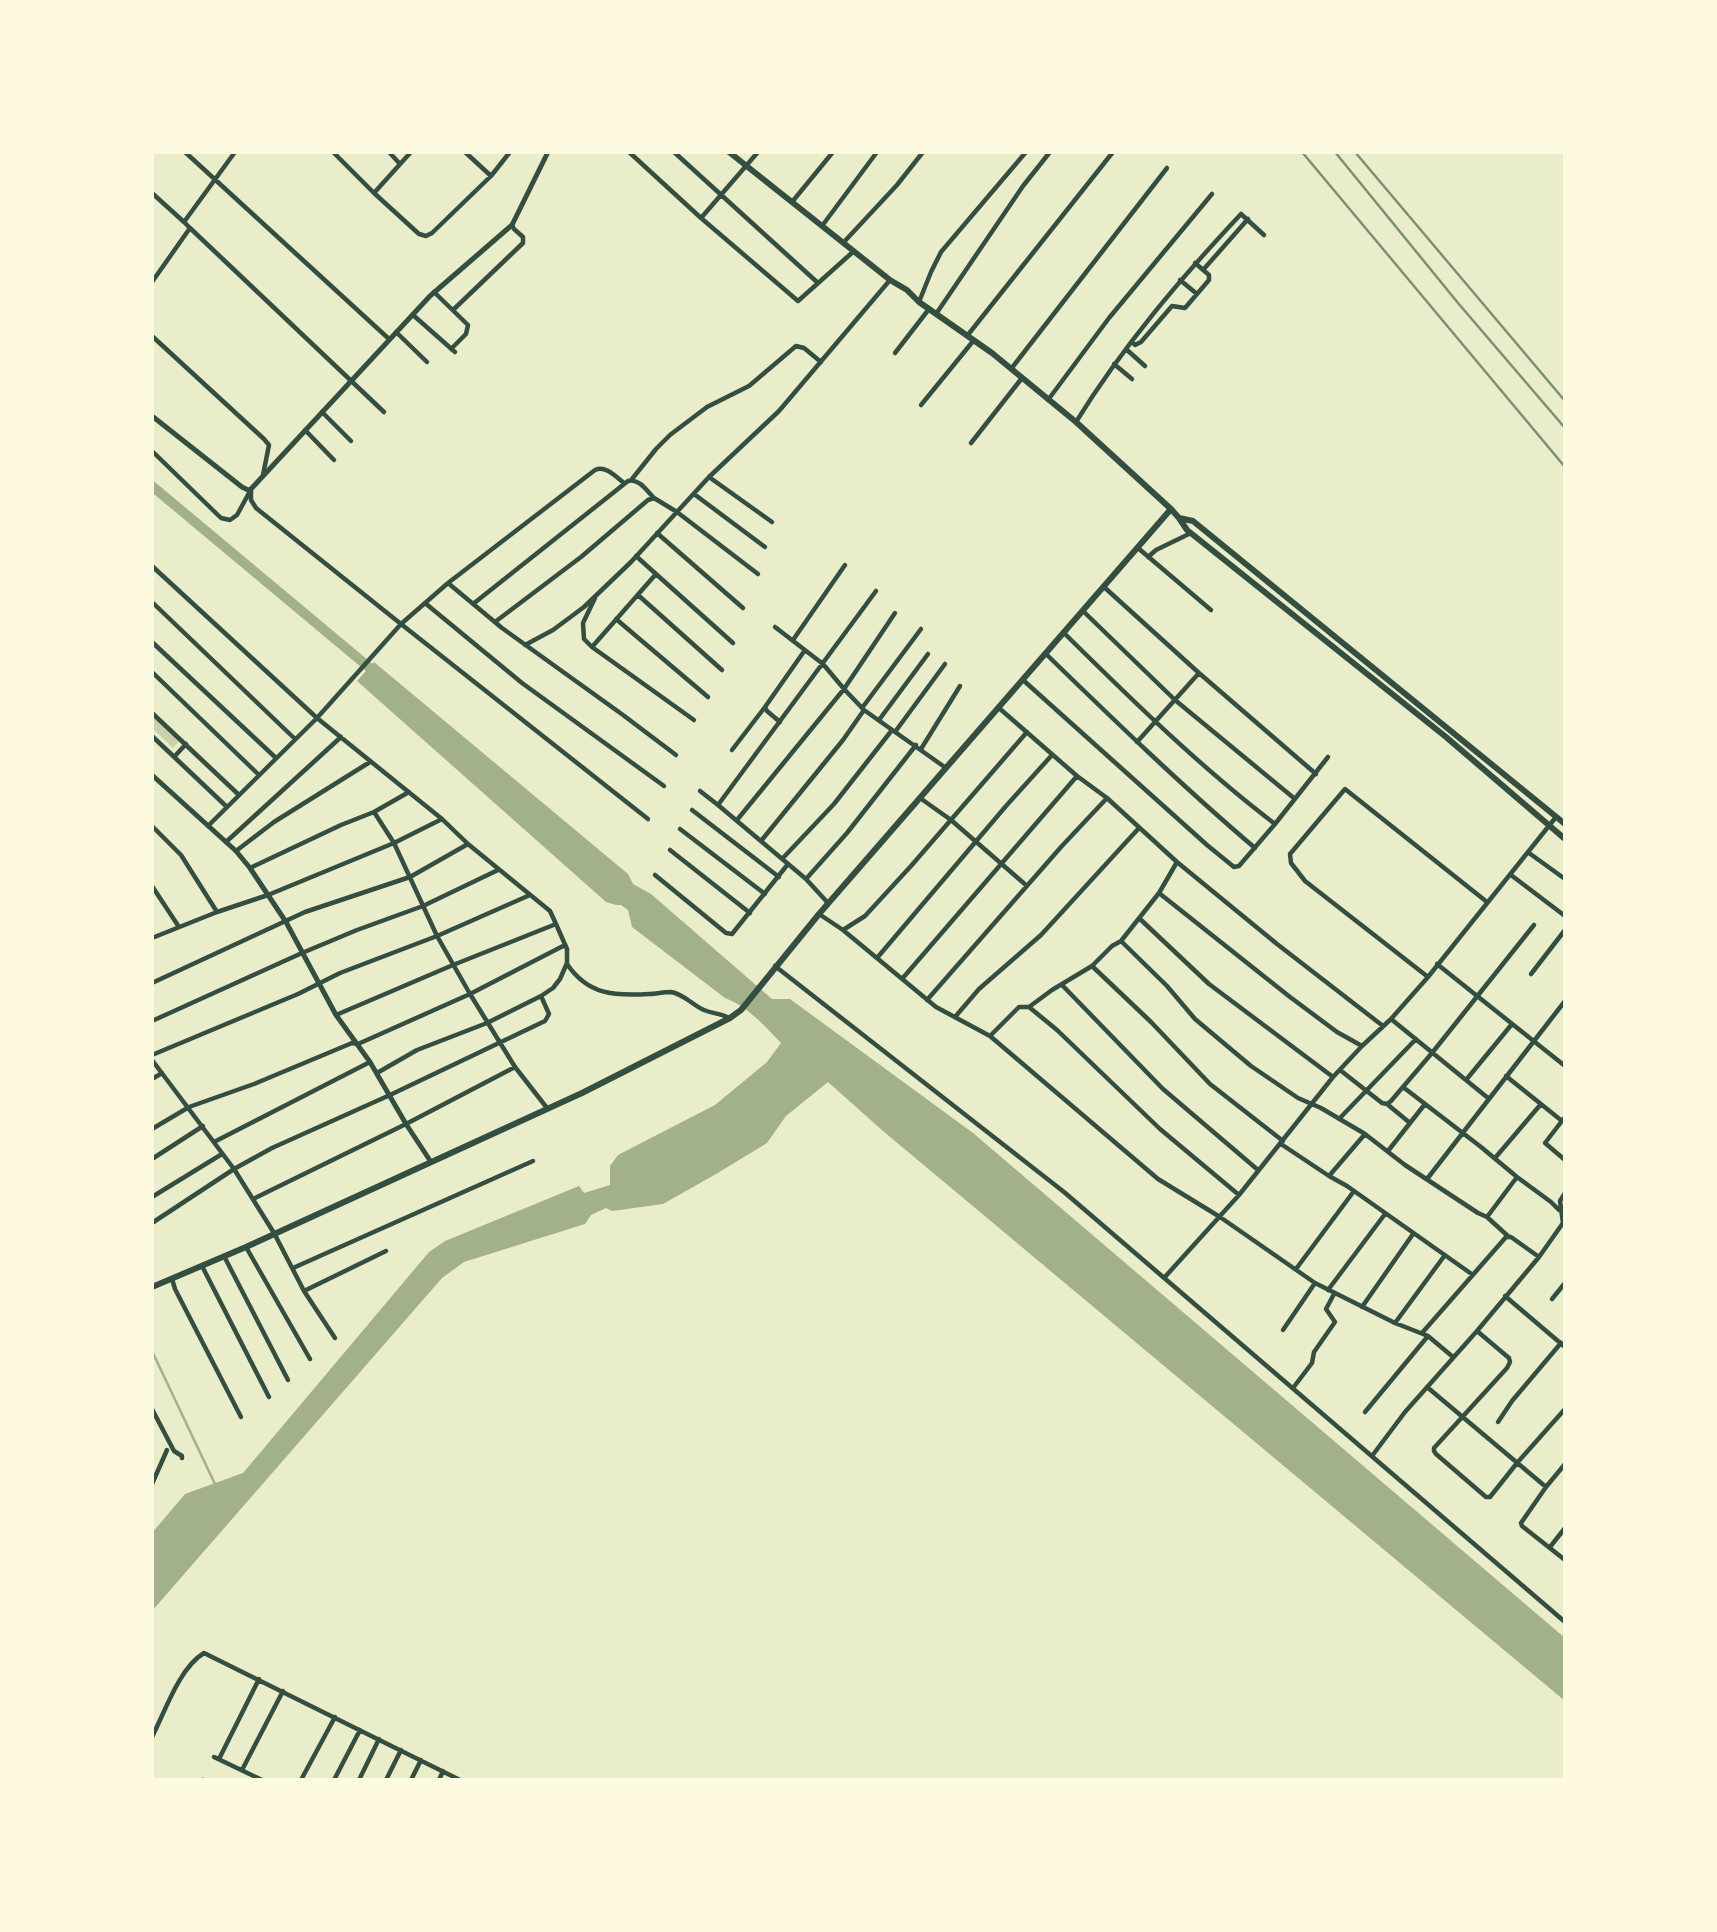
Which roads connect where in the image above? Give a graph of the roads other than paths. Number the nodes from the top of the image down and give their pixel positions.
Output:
1 (186, 152) edge
2 (235, 152) edge
3 (333, 152) edge
4 (389, 152) edge
5 (411, 152) edge
6 (465, 152) edge
7 (510, 152) edge
8 (548, 152) edge
9 (629, 152) edge
10 (674, 152) edge
11 (729, 152) edge
12 (758, 152) edge
13 (833, 152) edge
14 (877, 152) edge
15 (923, 152) edge
16 (1026, 152) edge
17 (1050, 152) edge
18 (1113, 152) edge
19 (400, 164) junction
20 (746, 166) junction
21 (1167, 168) dead end
22 (491, 176) junction
23 (215, 180) junction
24 (152, 192) edge
25 (373, 193) junction
26 (1212, 194) dead end
27 (722, 195) junction
28 (792, 202) junction
29 (701, 218) junction
30 (1248, 219) junction
31 (184, 222) junction
32 (513, 225) junction
33 (822, 226) junction
34 (190, 229) junction
35 (1264, 235) dead end
36 (844, 243) junction
37 (854, 251) junction
38 (1195, 263) junction
39 (1203, 270) junction
40 (890, 279) junction
41 (1180, 280) junction
42 (152, 282) edge
43 (818, 283) junction
44 (434, 292) junction
45 (1197, 294) junction
46 (1167, 297) junction
47 (919, 302) junction
48 (1175, 305) junction
49 (929, 309) junction
50 (453, 310) junction
51 (413, 314) junction
52 (936, 314) junction
53 (396, 332) junction
54 (152, 336) edge
55 (967, 336) junction
56 (389, 339) junction
57 (974, 340) junction
58 (1132, 342) junction
59 (1126, 349) junction
60 (894, 353) dead end
61 (427, 362) dead end
62 (821, 362) junction
63 (1114, 364) junction
64 (1145, 366) dead end
65 (1011, 369) junction
66 (1022, 378) junction
67 (1132, 379) dead end
68 (350, 381) junction
69 (1048, 400) junction
70 (922, 405) dead end
71 (321, 412) junction
72 (384, 412) dead end
73 (152, 416) edge
74 (1076, 422) junction
75 (305, 430) junction
76 (351, 441) dead end
77 (971, 443) dead end
78 (152, 451) edge
79 (334, 460) dead end
80 (263, 475) junction
81 (709, 477) junction
82 (632, 479) junction
83 (624, 484) junction
84 (251, 489) junction
85 (694, 494) junction
86 (654, 498) junction
87 (1171, 509) junction
88 (677, 512) junction
89 (1179, 518) junction
90 (772, 522) dead end
91 (657, 533) junction
92 (1191, 533) junction
93 (765, 547) dead end
94 (1138, 548) junction
95 (636, 556) junction
96 (1148, 557) junction
97 (845, 565) dead end
98 (152, 566) edge
99 (656, 574) junction
100 (758, 574) dead end
101 (448, 583) junction
102 (1104, 587) junction
103 (876, 591) dead end
104 (597, 594) junction
105 (638, 595) junction
106 (152, 602) edge
107 (425, 603) junction
108 (473, 604) junction
109 (743, 608) dead end
110 (1211, 610) dead end
111 (1083, 611) junction
112 (895, 613) dead end
113 (617, 619) junction
114 (495, 622) junction
115 (401, 624) junction
116 (775, 627) dead end
117 (921, 629) dead end
118 (1064, 633) junction
119 (793, 640) junction
120 (152, 642) edge
121 (733, 643) dead end
122 (525, 645) junction
123 (592, 647) junction
124 (805, 650) junction
125 (928, 653) dead end
126 (1046, 654) junction
127 (823, 664) junction
128 (945, 664) dead end
129 (722, 670) dead end
130 (152, 672) edge
131 (1199, 673) junction
132 (1023, 680) junction
133 (960, 686) dead end
134 (844, 689) junction
135 (708, 697) dead end
136 (1175, 700) junction
137 (765, 707) junction
138 (999, 708) junction
139 (863, 709) junction
140 (152, 713) edge
141 (317, 719) junction
142 (694, 720) dead end
143 (879, 720) junction
144 (780, 722) junction
145 (1156, 723) junction
146 (893, 731) junction
147 (1027, 732) junction
148 (152, 736) edge
149 (341, 737) junction
150 (295, 739) junction
151 (1137, 743) junction
152 (186, 744) junction
153 (919, 747) junction
154 (732, 750) dead end
155 (676, 755) dead end
156 (1052, 755) junction
157 (174, 757) junction
158 (1328, 757) dead end
159 (276, 758) junction
160 (370, 762) junction
161 (946, 768) junction
162 (1316, 774) junction
163 (152, 775) edge
164 (259, 775) junction
165 (1077, 776) junction
166 (664, 786) dead end
167 (700, 791) dead end
168 (409, 792) junction
169 (239, 795) junction
170 (920, 798) junction
171 (1107, 798) junction
172 (1295, 799) junction
173 (718, 805) junction
174 (227, 807) junction
175 (692, 810) dead end
176 (374, 812) junction
177 (1556, 817) junction
178 (442, 819) junction
179 (648, 819) dead end
180 (737, 820) junction
181 (951, 820) junction
182 (1275, 824) junction
183 (1565, 824) edge
184 (152, 826) edge
185 (208, 826) junction
186 (1549, 826) junction
187 (1139, 828) junction
188 (680, 829) dead end
189 (1565, 839) edge
190 (761, 841) junction
191 (226, 842) junction
192 (976, 842) junction
193 (394, 844) junction
194 (468, 844) junction
195 (1255, 848) junction
196 (670, 850) dead end
197 (236, 851) junction
198 (1529, 853) junction
199 (782, 859) junction
200 (1177, 862) junction
201 (788, 864) junction
202 (1002, 864) junction
203 (250, 868) junction
204 (498, 870) junction
205 (655, 875) dead end
206 (1511, 875) junction
207 (410, 877) junction
208 (779, 877) junction
209 (806, 879) junction
210 (1565, 879) edge
211 (152, 886) edge
212 (1027, 886) junction
213 (1159, 893) junction
214 (765, 894) junction
215 (268, 895) junction
216 (530, 895) junction
217 (1488, 902) junction
218 (828, 903) junction
219 (423, 906) junction
220 (217, 912) junction
221 (750, 913) junction
222 (819, 914) junction
223 (1565, 916) edge
224 (1140, 919) junction
225 (286, 922) junction
226 (556, 924) junction
227 (1534, 925) dead end
228 (179, 927) junction
229 (844, 930) junction
230 (1565, 930) edge
231 (437, 936) junction
232 (152, 938) edge
233 (1121, 941) junction
234 (565, 945) junction
235 (302, 953) junction
236 (877, 958) junction
237 (567, 963) junction
238 (1437, 964) junction
239 (453, 965) junction
240 (775, 966) junction
241 (1092, 967) junction
242 (1531, 974) dead end
243 (1429, 976) junction
244 (902, 979) junction
245 (318, 983) junction
246 (152, 984) edge
247 (1062, 985) junction
248 (470, 994) junction
249 (541, 996) junction
250 (1478, 996) junction
251 (927, 1000) junction
252 (1565, 1001) edge
253 (1029, 1007) junction
254 (336, 1015) junction
255 (955, 1017) junction
256 (730, 1018) junction
257 (1391, 1018) junction
258 (152, 1021) edge
259 (486, 1023) junction
260 (1512, 1023) junction
261 (1383, 1026) junction
262 (990, 1036) junction
263 (1416, 1039) junction
264 (1533, 1041) junction
265 (500, 1043) junction
266 (358, 1044) junction
267 (1362, 1046) junction
268 (1432, 1053) junction
269 (152, 1058) edge
270 (370, 1062) junction
271 (1565, 1066) edge
272 (515, 1067) junction
273 (1340, 1070) junction
274 (162, 1073) junction
275 (377, 1073) junction
276 (1506, 1076) junction
277 (1333, 1077) junction
278 (152, 1079) edge
279 (1466, 1080) junction
280 (1403, 1087) junction
281 (1365, 1091) junction
282 (390, 1095) junction
283 (1488, 1098) junction
284 (1387, 1104) junction
285 (1425, 1104) junction
286 (1541, 1104) junction
287 (1312, 1105) junction
288 (189, 1107) junction
289 (547, 1108) junction
290 (1339, 1119) junction
291 (1563, 1119) edge
292 (1410, 1123) junction
293 (406, 1124) junction
294 (203, 1126) junction
295 (152, 1129) edge
296 (1462, 1133) junction
297 (1365, 1134) junction
298 (214, 1142) junction
299 (1282, 1142) junction
300 (1388, 1151) junction
301 (222, 1154) junction
302 (1495, 1158) junction
303 (152, 1159) edge
304 (1565, 1160) edge
305 (534, 1161) dead end
306 (431, 1162) junction
307 (234, 1169) junction
308 (1258, 1170) junction
309 (1329, 1176) junction
310 (1517, 1177) junction
311 (1427, 1179) junction
312 (1354, 1191) junction
313 (1565, 1193) edge
314 (1239, 1195) junction
315 (152, 1197) edge
316 (253, 1199) junction
317 (1385, 1213) junction
318 (1563, 1215) edge
319 (1220, 1217) junction
320 (1487, 1217) junction
321 (152, 1223) edge
322 (274, 1233) junction
323 (1413, 1234) junction
324 (1509, 1237) junction
325 (246, 1247) junction
326 (386, 1251) dead end
327 (1445, 1255) junction
328 (224, 1256) junction
329 (1539, 1256) junction
330 (202, 1266) junction
331 (292, 1268) junction
332 (1296, 1269) junction
333 (1473, 1275) junction
334 (1164, 1278) junction
335 (172, 1279) junction
336 (1315, 1283) junction
337 (1565, 1283) edge
338 (152, 1287) edge
339 (1328, 1290) junction
340 (304, 1291) junction
341 (1334, 1294) junction
342 (1505, 1296) junction
343 (1552, 1299) dead end
344 (1362, 1307) junction
345 (1395, 1323) junction
346 (1283, 1330) dead end
347 (1477, 1331) junction
348 (1425, 1335) junction
349 (335, 1338) dead end
350 (1563, 1345) edge
351 (1453, 1357) junction
352 (310, 1359) dead end
353 (288, 1380) dead end
354 (1427, 1387) junction
355 (1293, 1388) junction
356 (269, 1397) dead end
357 (152, 1409) edge
358 (1565, 1409) edge
359 (1365, 1412) dead end
360 (241, 1417) dead end
361 (1462, 1417) junction
362 (1498, 1422) dead end
363 (167, 1450) dead end
364 (1372, 1457) junction
365 (182, 1458) dead end
366 (1517, 1463) junction
367 (1565, 1464) edge
368 (152, 1483) edge
369 (1546, 1487) junction
370 (1565, 1528) edge
371 (1550, 1547) junction
372 (1565, 1560) edge
373 (1565, 1622) edge
374 (259, 1679) junction
375 (282, 1691) junction
376 (335, 1717) junction
377 (360, 1730) junction
378 (152, 1737) edge
379 (379, 1739) junction
380 (401, 1750) junction
381 (421, 1760) junction
382 (242, 1770) junction
383 (443, 1771) junction
384 (262, 1780) edge
385 (301, 1780) edge
386 (334, 1780) edge
387 (359, 1780) edge
388 (386, 1780) edge
389 (411, 1780) edge
390 (439, 1780) edge
391 (460, 1780) edge

1 - 23 street
2 - 23 street
3 - 25 street
4 - 19 street
5 - 19 street
6 - 22 street
7 - 22 street
8 - 32 street
9 - 29 street
10 - 27 street
11 - 20 main road
12 - 20 street
13 - 28 street
14 - 33 street
15 - 36 street
16 - 47 street
17 - 52 street
18 - 55 street
19 - 25 street
20 - 27 street
20 - 28 main road
21 - 65 street
22 - 25 street
23 - 31 street
23 - 56 street
24 - 31 street
26 - 69 street
27 - 29 street
27 - 43 street
28 - 33 main road
29 - 43 street
30 - 35 street
30 - 38 street
30 - 39 street
31 - 34 street
32 - 44 street
32 - 50 street
33 - 36 main road
34 - 42 street
34 - 68 street
36 - 37 main road
37 - 40 main road
37 - 43 street
38 - 39 street
38 - 41 street
39 - 45 street
40 - 47 main road
40 - 62 street
41 - 45 street
41 - 46 street
44 - 50 street
44 - 51 street
45 - 48 street
46 - 48 street
46 - 58 street
47 - 49 main road
48 - 58 street
49 - 52 main road
49 - 60 street
50 - 51 street
51 - 53 street
52 - 55 main road
53 - 56 street
53 - 61 street
54 - 80 street
55 - 57 main road
56 - 68 street
57 - 65 main road
57 - 70 street
58 - 59 street
59 - 63 street
59 - 64 street
62 - 81 street
62 - 82 street
63 - 67 street
63 - 74 street
65 - 66 main road
66 - 69 main road
66 - 77 street
68 - 71 street
68 - 72 street
69 - 74 main road
71 - 75 street
71 - 76 street
73 - 84 street
74 - 87 main road
75 - 79 street
75 - 80 street
78 - 84 street
80 - 84 street
81 - 85 street
81 - 90 street
82 - 83 street
82 - 86 street
83 - 101 street
83 - 108 street
84 - 115 street
85 - 88 street
85 - 93 street
86 - 88 street
86 - 114 street
87 - 89 main road
87 - 94 main road
88 - 91 street
88 - 100 street
89 - 92 main road
89 - 177 main road
91 - 95 street
91 - 109 street
92 - 96 street
92 - 186 main road
94 - 96 street
94 - 102 main road
95 - 99 street
95 - 104 street
96 - 110 street
97 - 119 street
98 - 141 street
99 - 105 street
99 - 121 street
101 - 107 street
101 - 108 street
102 - 111 main road
102 - 131 street
103 - 127 street
104 - 122 street
104 - 123 street
105 - 113 street
105 - 129 street
106 - 150 street
107 - 115 street
107 - 166 street
108 - 114 street
111 - 118 main road
111 - 136 street
112 - 134 street
113 - 123 street
113 - 135 street
114 - 122 street
115 - 141 street
115 - 179 street
116 - 119 street
117 - 139 street
118 - 126 main road
118 - 145 street
119 - 124 street
120 - 159 street
122 - 155 street
123 - 142 street
124 - 127 street
124 - 137 street
125 - 143 street
126 - 132 main road
126 - 151 street
127 - 134 street
127 - 144 street
128 - 146 street
130 - 164 street
131 - 136 street
131 - 162 street
132 - 138 main road
132 - 195 street
133 - 153 street
134 - 139 street
134 - 180 street
136 - 145 street
136 - 172 street
137 - 144 street
137 - 154 street
138 - 147 street
138 - 161 main road
139 - 143 street
139 - 190 street
140 - 152 street
141 - 149 street
141 - 150 street
143 - 146 street
144 - 173 street
145 - 151 street
145 - 182 street
146 - 153 street
146 - 199 street
147 - 156 street
147 - 181 street
148 - 157 street
149 - 160 street
149 - 191 street
150 - 159 street
151 - 195 street
152 - 157 street
152 - 169 street
153 - 161 street
153 - 209 street
156 - 165 street
156 - 192 street
157 - 174 street
158 - 162 street
159 - 164 street
160 - 168 street
160 - 197 street
161 - 170 main road
162 - 172 street
163 - 185 street
164 - 169 street
165 - 171 street
165 - 202 street
167 - 173 street
168 - 176 street
168 - 178 street
169 - 174 street
170 - 181 street
170 - 218 main road
171 - 187 street
171 - 212 street
172 - 182 street
173 - 180 street
174 - 185 street
175 - 208 street
176 - 193 street
176 - 203 street
177 - 183 main road
177 - 186 street
178 - 193 street
178 - 194 street
180 - 190 street
181 - 192 street
181 - 229 street
182 - 195 street
184 - 220 street
185 - 191 street
186 - 189 main road
186 - 198 street
187 - 200 street
187 - 255 street
188 - 214 street
190 - 199 street
191 - 197 street
192 - 202 street
192 - 236 street
193 - 207 street
193 - 215 street
194 - 204 street
194 - 207 street
196 - 221 street
197 - 203 street
198 - 206 street
198 - 210 street
199 - 201 street
200 - 213 street
200 - 261 street
201 - 208 street
201 - 209 street
202 - 212 street
202 - 244 street
203 - 215 street
204 - 216 street
204 - 219 street
205 - 221 street
206 - 217 street
206 - 223 street
207 - 219 street
207 - 225 street
208 - 214 street
209 - 218 street
211 - 228 street
212 - 251 street
213 - 224 street
213 - 267 street
214 - 221 street
215 - 220 street
215 - 225 street
216 - 226 street
216 - 231 street
217 - 238 street
217 - 243 street
218 - 222 main road
219 - 231 street
219 - 235 street
220 - 228 street
222 - 229 street
222 - 240 main road
224 - 233 street
224 - 277 street
225 - 235 street
225 - 246 street
226 - 234 street
226 - 239 street
227 - 250 street
228 - 232 street
229 - 236 street
230 - 242 street
231 - 239 street
231 - 245 street
233 - 241 street
233 - 287 street
234 - 237 street
234 - 248 street
235 - 245 street
235 - 258 street
236 - 244 street
237 - 249 street
237 - 256 street
238 - 243 street
238 - 250 street
239 - 248 street
239 - 254 street
240 - 256 main road
240 - 334 street
241 - 247 street
241 - 299 street
243 - 257 street
244 - 251 street
245 - 254 street
245 - 269 street
247 - 253 street
247 - 308 street
248 - 259 street
248 - 266 street
249 - 259 street
249 - 265 street
250 - 260 street
250 - 268 street
251 - 255 street
252 - 264 street
253 - 262 street
253 - 314 street
254 - 266 street
255 - 262 street
256 - 289 main road
257 - 261 street
257 - 263 street
259 - 265 street
259 - 275 street
260 - 264 street
260 - 279 street
261 - 267 street
262 - 319 street
263 - 268 street
263 - 281 street
264 - 271 street
264 - 276 street
265 - 272 street
265 - 282 street
266 - 270 street
266 - 288 street
267 - 273 street
268 - 279 street
268 - 280 street
269 - 274 street
270 - 275 street
270 - 298 street
272 - 289 street
272 - 293 street
273 - 277 street
273 - 281 street
274 - 278 street
274 - 288 street
275 - 282 street
276 - 283 street
276 - 286 street
277 - 287 street
279 - 283 street
280 - 284 street
280 - 285 street
281 - 284 street
281 - 290 street
282 - 293 street
282 - 307 street
283 - 296 street
284 - 292 street
285 - 292 street
285 - 296 street
286 - 291 street
286 - 302 street
287 - 290 street
287 - 299 street
288 - 294 street
288 - 295 street
289 - 306 main road
290 - 297 street
291 - 304 street
292 - 300 street
293 - 306 street
293 - 316 street
294 - 298 street
294 - 303 street
296 - 302 street
296 - 311 street
297 - 300 street
297 - 309 street
298 - 301 street
299 - 308 street
299 - 309 street
300 - 311 street
301 - 307 street
301 - 315 street
302 - 310 street
305 - 331 street
306 - 322 main road
307 - 316 street
307 - 321 street
308 - 314 street
309 - 312 street
310 - 318 street
310 - 320 street
311 - 320 street
312 - 317 street
312 - 332 street
313 - 318 street
314 - 319 street
316 - 322 street
317 - 323 street
317 - 339 street
318 - 329 street
319 - 332 street
319 - 334 street
320 - 324 street
322 - 325 main road
322 - 331 street
323 - 327 street
323 - 344 street
324 - 329 street
324 - 333 street
325 - 328 main road
325 - 352 street
326 - 340 street
327 - 333 street
327 - 345 street
328 - 330 main road
328 - 353 street
329 - 342 street
330 - 335 main road
330 - 356 street
331 - 340 street
332 - 336 street
333 - 348 street
334 - 355 street
335 - 338 main road
335 - 360 street
336 - 339 street
336 - 346 street
337 - 343 street
339 - 341 street
340 - 349 street
341 - 344 street
341 - 355 street
342 - 347 street
342 - 350 street
344 - 345 street
345 - 348 street
347 - 351 street
347 - 361 street
348 - 351 street
348 - 359 street
350 - 362 street
351 - 354 street
354 - 361 street
354 - 364 street
355 - 364 street
357 - 365 street
358 - 366 street
361 - 366 street
361 - 366 street
363 - 368 street
364 - 373 street
366 - 369 street
367 - 369 street
369 - 371 street
370 - 371 street
371 - 372 street
374 - 375 street
374 - 378 street
374 - 382 street
375 - 376 street
375 - 382 street
376 - 377 street
376 - 385 street
377 - 379 street
377 - 386 street
379 - 380 street
379 - 387 street
380 - 381 street
380 - 388 street
381 - 383 street
381 - 389 street
382 - 384 street
383 - 390 street
383 - 391 street

